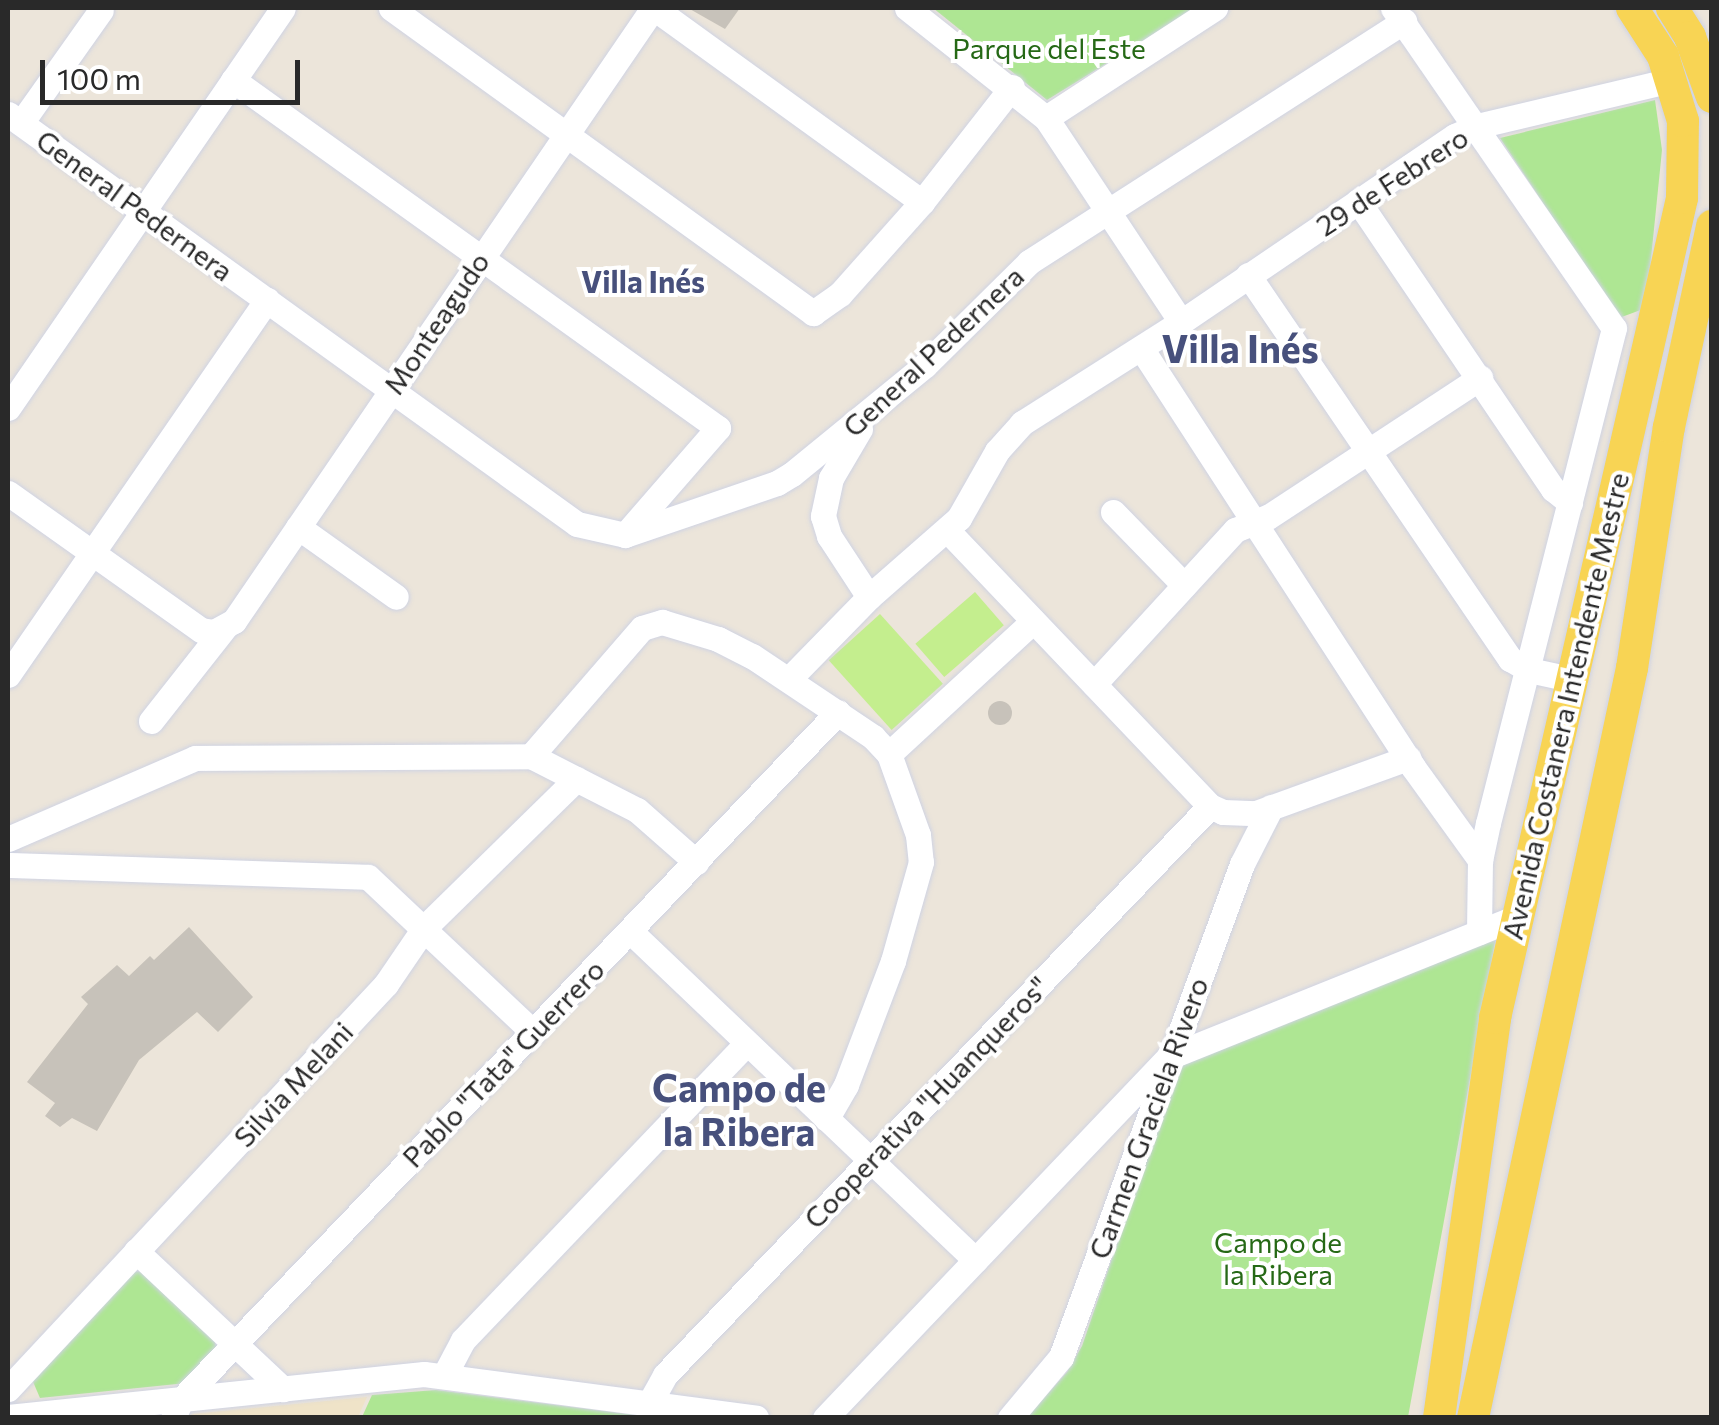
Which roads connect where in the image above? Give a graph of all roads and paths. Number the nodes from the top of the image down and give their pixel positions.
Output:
1 (283, 8) edge
2 (390, 8) edge
3 (654, 8) edge
4 (907, 8) edge
5 (1215, 8) edge
6 (1632, 8) edge
7 (1672, 8) edge
8 (101, 10) edge
9 (1398, 14) edge
10 (233, 80) junction
11 (1672, 80) junction
12 (1012, 87) junction
13 (1712, 97) edge
14 (14, 118) edge
15 (1046, 118) junction
16 (1476, 126) junction
17 (567, 134) junction
18 (1358, 201) junction
19 (922, 202) junction
20 (143, 211) junction
21 (1107, 211) junction
22 (1712, 226) edge
23 (479, 260) junction
24 (1248, 276) junction
25 (267, 300) junction
26 (1181, 322) junction
27 (1141, 348) junction
28 (1480, 378) junction
29 (391, 389) junction
30 (8, 408) edge
31 (868, 414) junction
32 (1370, 452) junction
33 (8, 493) edge
34 (1570, 504) junction
35 (1113, 512) dead end
36 (1255, 521) junction
37 (298, 526) junction
38 (946, 530) junction
39 (625, 535) junction
40 (92, 552) junction
41 (1184, 586) junction
42 (396, 597) dead end
43 (869, 597) junction
44 (1032, 621) junction
45 (220, 630) junction
46 (1632, 668) junction
47 (1529, 670) junction
48 (1576, 673) junction
49 (8, 675) edge
50 (789, 680) junction
51 (1094, 684) junction
52 (838, 712) junction
53 (151, 721) dead end
54 (888, 754) junction
55 (531, 756) junction
56 (1408, 758) junction
57 (576, 779) junction
58 (1271, 807) junction
59 (1216, 809) junction
60 (1488, 823) junction
61 (1456, 830) junction
62 (8, 839) edge
63 (1247, 852) junction
64 (1480, 860) junction
65 (696, 862) junction
66 (8, 865) edge
67 (1517, 917) junction
68 (424, 928) junction
69 (630, 931) junction
70 (1479, 932) junction
71 (534, 1032) junction
72 (746, 1044) junction
73 (1169, 1057) junction
74 (1484, 1109) junction
75 (1109, 1117) junction
76 (826, 1119) junction
77 (1536, 1119) junction
78 (1143, 1129) junction
79 (870, 1160) junction
80 (136, 1251) junction
81 (976, 1260) junction
82 (234, 1344) junction
83 (445, 1374) junction
84 (8, 1389) edge
85 (283, 1389) junction
86 (650, 1404) junction
87 (177, 1409) edge
88 (8, 1416) edge
89 (756, 1418) edge
90 (825, 1418) edge
91 (1010, 1418) edge
92 (1439, 1418) edge
93 (1473, 1418) edge

1 - 10 street
2 - 17 street
3 - 17 street, Monteagudo
3 - 19 street
4 - 12 street
5 - 15 street
6 - 11 main road, Avenida Costanera Intendente Mestre
7 - 13 main road
8 - 14 street
9 - 16 street
9 - 21 street, General Pedernera
10 - 20 street
10 - 23 street
11 - 16 street, 29 de Febrero
11 - 48 main road, Avenida Costanera Intendente Mestre
12 - 15 street
12 - 19 street
14 - 20 street, General Pedernera
15 - 21 street
16 - 18 street, 29 de Febrero
16 - 34 street
17 - 19 street
17 - 23 street, Monteagudo
18 - 24 street, 29 de Febrero
18 - 28 street
20 - 25 street, General Pedernera
20 - 30 street
21 - 26 street
21 - 31 street, General Pedernera
22 - 46 main road, Avenida Costanera Intendente Mestre
23 - 29 street, Monteagudo
23 - 39 street
24 - 26 street, 29 de Febrero
24 - 32 street
25 - 29 street, General Pedernera
25 - 40 street
26 - 27 street, 29 de Febrero
27 - 36 street
27 - 38 street
28 - 32 street
28 - 34 street
29 - 37 street, Monteagudo
29 - 39 street, General Pedernera
31 - 39 street, General Pedernera
31 - 43 street
32 - 36 street
32 - 47 street
33 - 40 street
34 - 47 street
35 - 41 street
36 - 41 street
36 - 56 street
37 - 42 street
37 - 45 street, Monteagudo
38 - 43 street
38 - 44 street
40 - 45 street
40 - 49 street
41 - 51 street
43 - 50 street
44 - 51 street
44 - 54 street
45 - 53 street, Monteagudo
46 - 48 main road
46 - 77 main road, Avenida Costanera Intendente Mestre
47 - 48 street
47 - 60 street
48 - 67 main road, Avenida Costanera Intendente Mestre
50 - 52 street
50 - 55 street
51 - 59 street
52 - 54 street
52 - 65 street, Pablo "Tata" Guerrero
54 - 76 street
55 - 57 street
55 - 62 street
56 - 58 street
56 - 61 street
57 - 65 street
57 - 68 street, Silvia Melani
58 - 59 street
58 - 63 street, Carmen Graciela Rivero
59 - 63 street
59 - 79 street, Cooperativa "Huanqueros"
60 - 61 street
60 - 64 street
61 - 64 street
63 - 73 street, Carmen Graciela Rivero
64 - 70 street
65 - 69 street, Pablo "Tata" Guerrero
66 - 68 street
67 - 70 street
67 - 74 main road, Avenida Costanera Intendente Mestre
68 - 71 street
68 - 80 street, Silvia Melani
69 - 71 street, Pablo "Tata" Guerrero
69 - 72 street
70 - 73 street
71 - 82 street, Pablo "Tata" Guerrero
72 - 76 street
72 - 83 street
73 - 75 street
73 - 78 street, Carmen Graciela Rivero
74 - 77 main road
74 - 92 main road, Avenida Costanera Intendente Mestre
75 - 78 street
75 - 81 street
76 - 79 street
77 - 93 main road, Avenida Costanera Intendente Mestre
78 - 91 street, Carmen Graciela Rivero
79 - 81 street
79 - 86 street, Cooperativa "Huanqueros"
80 - 82 street
80 - 84 street, Silvia Melani
81 - 90 street
82 - 85 street
82 - 87 street, Pablo "Tata" Guerrero
83 - 85 street
83 - 86 street
85 - 87 street
86 - 89 street
87 - 88 street

